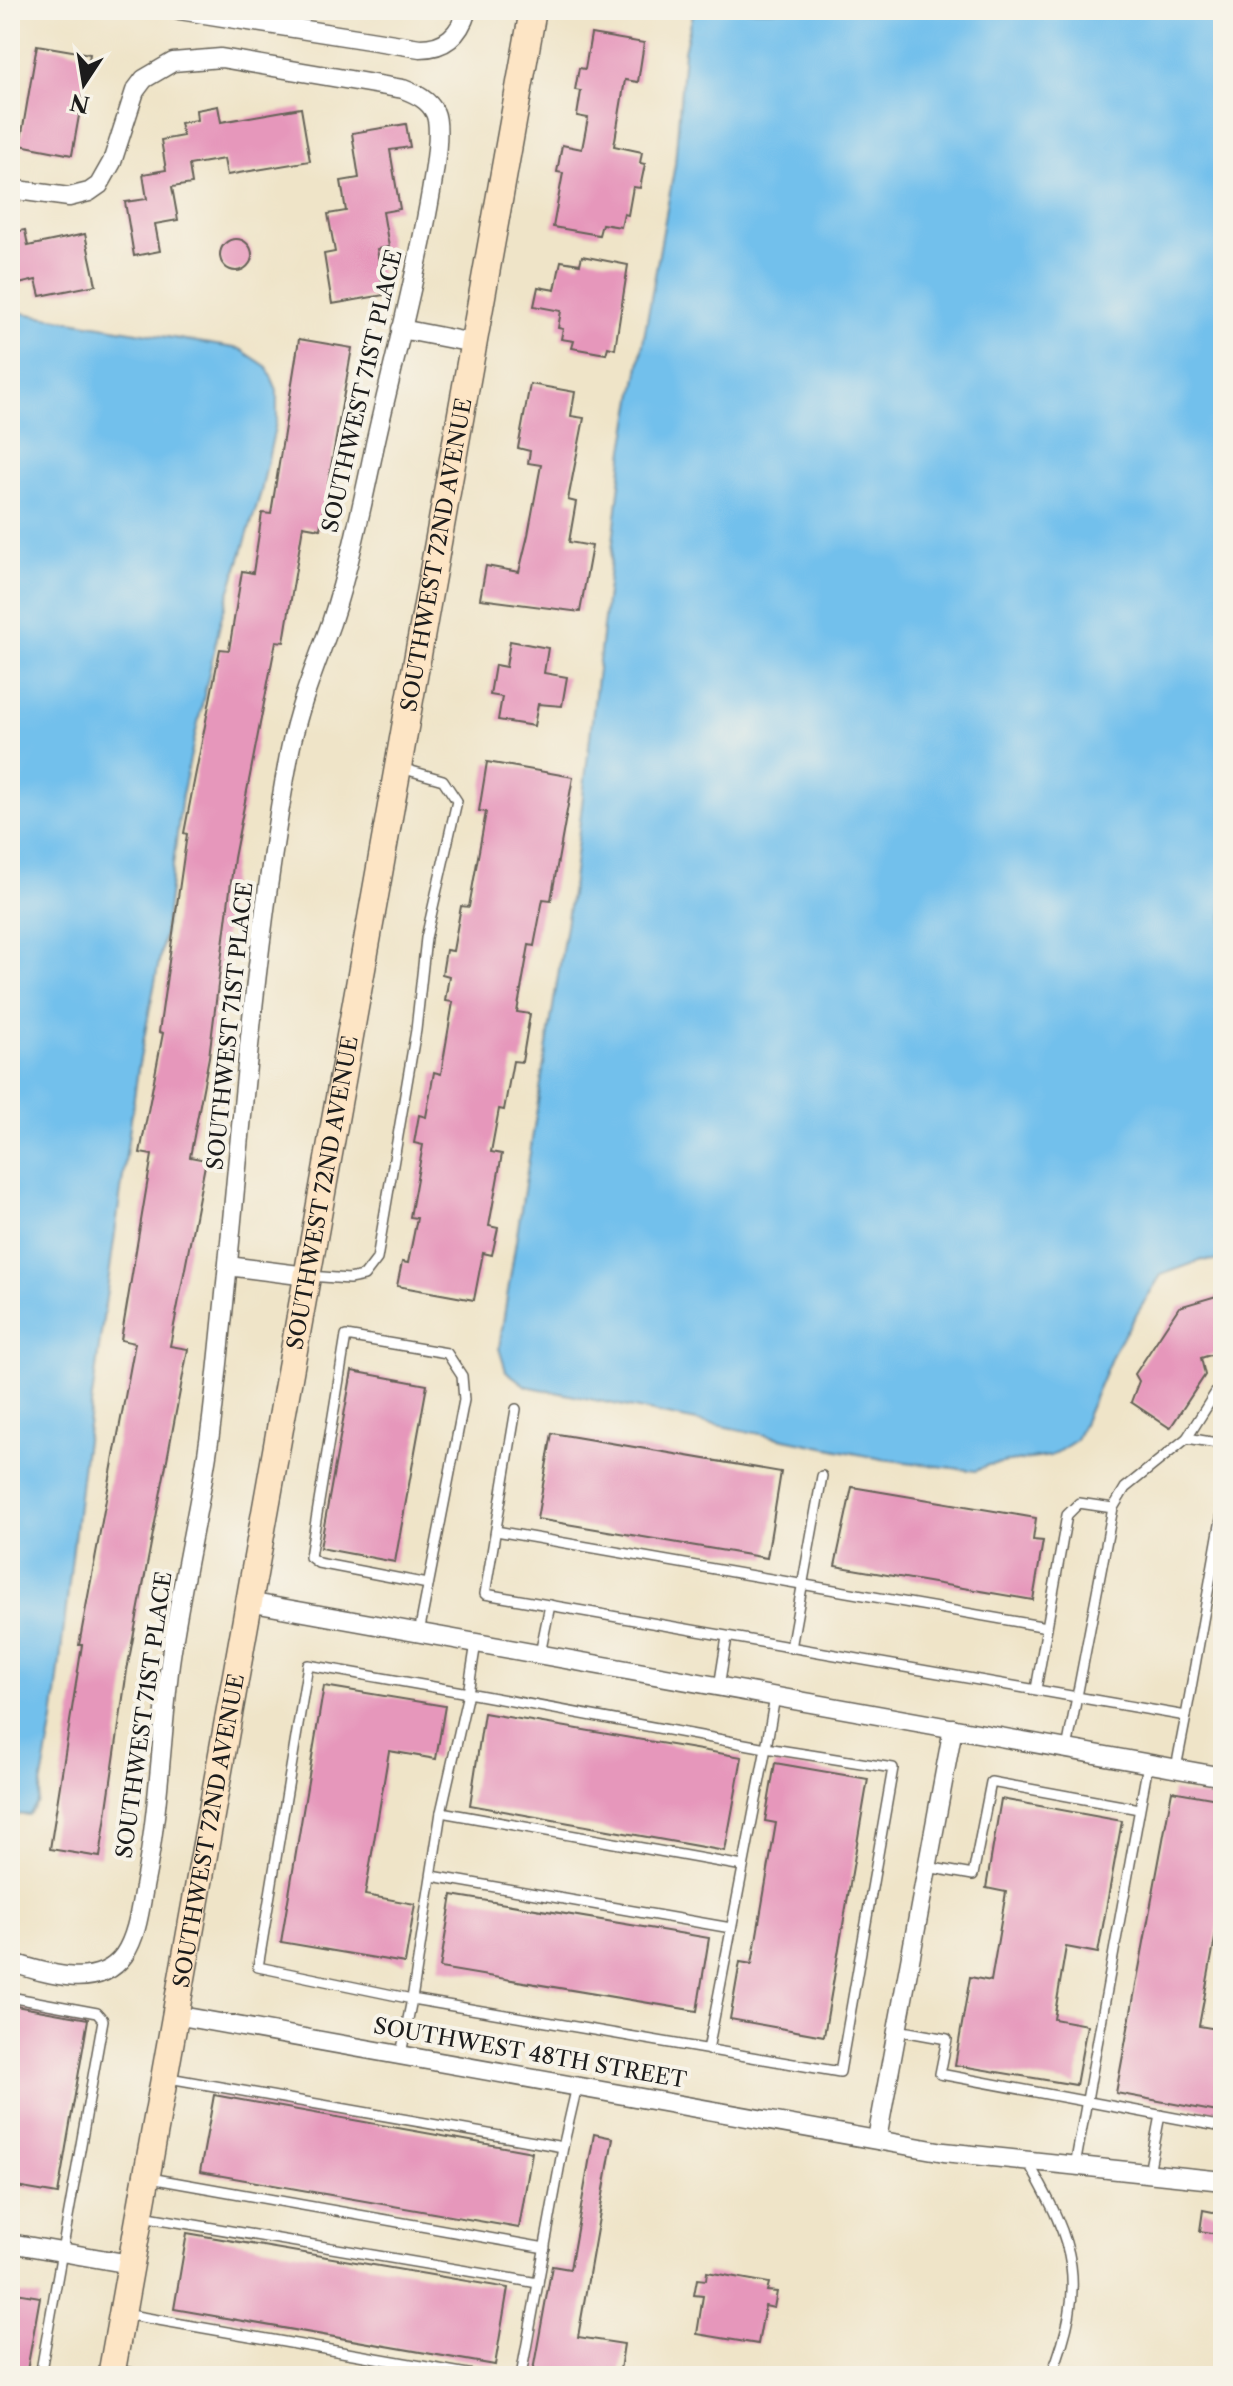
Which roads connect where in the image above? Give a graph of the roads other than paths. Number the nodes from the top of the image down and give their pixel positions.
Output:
1 (179, 10) edge
2 (467, 10) edge
3 (533, 10) edge
4 (10, 189) edge
5 (401, 329) junction
6 (473, 343) junction
7 (398, 767) junction
8 (228, 1266) junction
9 (307, 1276) junction
10 (1223, 1381) edge
11 (516, 1409) dead end
12 (1187, 1438) junction
13 (1223, 1444) edge
14 (822, 1476) dead end
15 (1113, 1508) junction
16 (1223, 1508) edge
17 (496, 1531) junction
18 (428, 1584) junction
19 (802, 1585) junction
20 (248, 1602) junction
21 (550, 1605) junction
22 (1047, 1627) junction
23 (419, 1633) junction
24 (727, 1637) junction
25 (476, 1643) junction
26 (791, 1648) junction
27 (540, 1654) junction
28 (719, 1687) junction
29 (1036, 1689) junction
30 (468, 1693) junction
31 (1078, 1695) junction
32 (775, 1697) junction
33 (1186, 1716) junction
34 (953, 1728) junction
35 (766, 1748) junction
36 (1067, 1749) junction
37 (1148, 1764) junction
38 (1176, 1768) junction
39 (1223, 1777) edge
40 (1139, 1809) junction
41 (441, 1812) junction
42 (743, 1866) junction
43 (927, 1867) junction
44 (432, 1876) junction
45 (731, 1928) junction
46 (10, 1962) edge
47 (10, 1997) edge
48 (412, 1999) junction
49 (175, 2015) junction
50 (897, 2030) junction
51 (708, 2050) junction
52 (401, 2054) junction
53 (163, 2077) junction
54 (577, 2086) junction
55 (1086, 2101) junction
56 (1160, 2115) junction
57 (1223, 2127) edge
58 (877, 2139) junction
59 (563, 2147) junction
60 (1028, 2162) junction
61 (1075, 2166) junction
62 (1149, 2173) junction
63 (145, 2178) junction
64 (1223, 2181) edge
65 (139, 2216) junction
66 (10, 2243) edge
67 (545, 2248) junction
68 (62, 2252) junction
69 (130, 2264) junction
70 (538, 2283) junction
71 (121, 2314) junction
72 (112, 2373) edge
73 (40, 2376) edge
74 (151, 2376) edge
75 (479, 2376) edge
76 (521, 2376) edge
77 (1051, 2376) edge

1 - 2 street
3 - 6 street, SOUTHWEST 72ND AVENUE
4 - 5 street, SOUTHWEST 71ST PLACE
5 - 6 street
5 - 8 street, SOUTHWEST 71ST PLACE
6 - 7 street, SOUTHWEST 72ND AVENUE
7 - 9 street, SOUTHWEST 72ND AVENUE
7 - 9 lane
8 - 9 street
8 - 46 street, SOUTHWEST 71ST PLACE
9 - 20 street, SOUTHWEST 72ND AVENUE
10 - 12 lane
11 - 17 lane
12 - 13 lane
12 - 15 lane
14 - 19 lane
15 - 22 lane
15 - 31 lane
16 - 33 lane
17 - 19 lane
17 - 21 lane
18 - 18 lane
18 - 23 lane
19 - 22 lane
19 - 26 lane
20 - 23 street
20 - 49 street, SOUTHWEST 72ND AVENUE
21 - 24 lane
21 - 27 lane
22 - 29 lane
23 - 25 street
24 - 26 lane
24 - 28 lane
25 - 27 street
25 - 30 lane
26 - 29 lane
27 - 28 street
28 - 32 street
29 - 31 lane
30 - 35 lane
30 - 41 lane
30 - 48 lane
31 - 33 lane
31 - 36 lane
32 - 34 street
32 - 35 lane
33 - 38 lane
34 - 36 street
34 - 43 street
35 - 42 lane
35 - 51 lane
36 - 37 street
37 - 38 street
37 - 40 lane
38 - 39 street
40 - 43 lane
40 - 55 lane
41 - 42 lane
41 - 44 lane
42 - 45 lane
43 - 50 street
44 - 45 lane
44 - 48 lane
45 - 51 lane
47 - 68 lane
48 - 51 lane
48 - 52 lane
49 - 52 street, SOUTHWEST 48TH STREET
49 - 53 street, SOUTHWEST 72ND AVENUE
50 - 55 lane
50 - 58 street
52 - 54 street, SOUTHWEST 48TH STREET
53 - 59 lane
53 - 63 street, SOUTHWEST 72ND AVENUE
54 - 58 street, SOUTHWEST 48TH STREET
54 - 59 lane
55 - 56 lane
55 - 61 lane
56 - 57 lane
56 - 62 lane
58 - 60 street, SOUTHWEST 48TH STREET
59 - 67 lane
60 - 61 street, SOUTHWEST 48TH STREET
60 - 77 lane
61 - 62 street, SOUTHWEST 48TH STREET
62 - 64 street, SOUTHWEST 48TH STREET
63 - 65 street, SOUTHWEST 72ND AVENUE
63 - 67 lane
65 - 69 street, SOUTHWEST 72ND AVENUE
65 - 70 lane
66 - 68 street
67 - 70 lane
68 - 69 street
68 - 73 lane
69 - 71 street, SOUTHWEST 72ND AVENUE
70 - 76 lane
71 - 72 street, SOUTHWEST 72ND AVENUE
71 - 75 lane
72 - 74 lane

